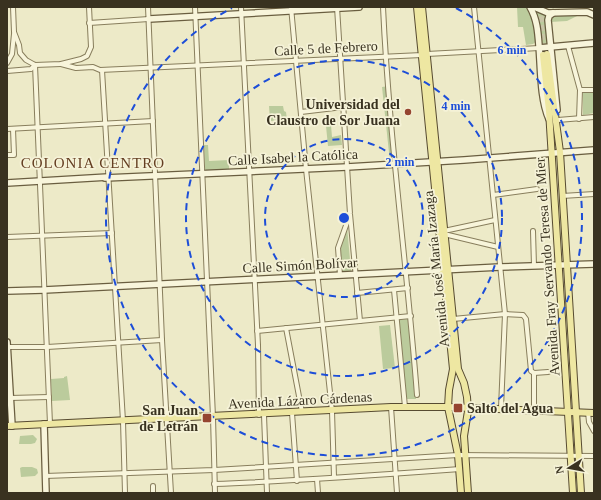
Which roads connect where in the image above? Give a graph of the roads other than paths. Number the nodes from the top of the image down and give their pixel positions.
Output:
1 (13, 7) edge
2 (89, 7) edge
3 (148, 7) edge
4 (195, 7) edge
5 (241, 7) edge
6 (359, 7) edge
7 (383, 7) edge
8 (417, 7) edge
9 (422, 7) edge
10 (474, 7) edge
11 (530, 7) edge
12 (534, 7) edge
13 (337, 8) edge
14 (291, 9) edge
15 (553, 13) junction
16 (241, 14) junction
17 (594, 15) edge
18 (196, 16) junction
19 (149, 19) junction
20 (90, 23) junction
21 (14, 32) junction
22 (594, 43) edge
23 (568, 46) junction
24 (539, 48) junction
25 (551, 48) junction
26 (479, 51) junction
27 (424, 54) junction
28 (386, 57) junction
29 (340, 59) junction
30 (296, 61) junction
31 (7, 63) edge
32 (61, 64) junction
33 (244, 64) junction
34 (35, 65) junction
35 (198, 66) junction
36 (151, 68) junction
37 (102, 70) junction
38 (7, 71) edge
39 (580, 90) junction
40 (594, 90) edge
41 (343, 107) junction
42 (301, 112) junction
43 (594, 117) edge
44 (579, 119) junction
45 (558, 120) junction
46 (154, 121) junction
47 (549, 121) junction
48 (105, 124) junction
49 (556, 127) junction
50 (38, 128) junction
51 (7, 129) edge
52 (13, 129) junction
53 (594, 150) edge
54 (560, 152) junction
55 (551, 153) junction
56 (7, 155) edge
57 (490, 158) junction
58 (435, 161) junction
59 (395, 164) junction
60 (347, 167) junction
61 (306, 169) junction
62 (250, 172) junction
63 (202, 174) junction
64 (156, 176) junction
65 (109, 178) junction
66 (40, 182) junction
67 (7, 183) edge
68 (537, 189) dead end
69 (594, 194) edge
70 (493, 195) junction
71 (562, 196) junction
72 (350, 214) junction
73 (495, 220) junction
74 (532, 231) dead end
75 (444, 232) junction
76 (112, 233) junction
77 (42, 236) junction
78 (7, 238) edge
79 (498, 247) junction
80 (594, 264) edge
81 (559, 265) junction
82 (567, 265) junction
83 (534, 266) junction
84 (500, 267) junction
85 (446, 270) junction
86 (406, 272) junction
87 (355, 274) junction
88 (340, 275) junction
89 (316, 276) junction
90 (255, 279) junction
91 (207, 282) junction
92 (160, 284) junction
93 (115, 287) junction
94 (408, 288) junction
95 (44, 290) junction
96 (394, 290) junction
97 (7, 291) edge
98 (357, 294) junction
99 (505, 314) junction
100 (411, 316) junction
101 (397, 318) junction
102 (453, 319) junction
103 (360, 321) junction
104 (323, 324) junction
105 (286, 328) junction
106 (257, 331) junction
107 (162, 340) junction
108 (7, 342) edge
109 (118, 344) junction
110 (7, 348) edge
111 (47, 348) junction
112 (548, 372) dead end
113 (534, 373) junction
114 (417, 394) dead end
115 (9, 396) edge
116 (48, 396) junction
117 (448, 406) junction
118 (391, 407) junction
119 (405, 407) junction
120 (468, 407) junction
121 (501, 408) junction
122 (332, 410) junction
123 (534, 410) junction
124 (568, 411) junction
125 (302, 412) junction
126 (576, 412) junction
127 (591, 412) edge
128 (292, 413) junction
129 (261, 415) junction
130 (213, 417) junction
131 (167, 419) junction
132 (123, 421) junction
133 (47, 424) junction
134 (10, 426) edge
135 (594, 431) edge
136 (458, 455) junction
137 (465, 455) junction
138 (570, 456) junction
139 (579, 456) junction
140 (594, 456) edge
141 (395, 459) junction
142 (334, 463) junction
143 (296, 465) junction
144 (266, 467) junction
145 (459, 469) junction
146 (214, 470) junction
147 (170, 472) junction
148 (124, 473) junction
149 (396, 474) junction
150 (46, 476) junction
151 (334, 477) junction
152 (317, 479) junction
153 (297, 481) junction
154 (266, 482) junction
155 (214, 484) junction
156 (153, 486) dead end
157 (46, 493) edge
158 (125, 493) edge
159 (153, 493) edge
160 (170, 493) edge
161 (215, 493) edge
162 (267, 493) edge
163 (318, 493) edge
164 (398, 493) edge
165 (461, 493) edge
166 (468, 493) edge
167 (573, 493) edge
168 (581, 493) edge

1 - 21 street
2 - 20 street
3 - 19 street
4 - 18 street
5 - 16 street
6 - 13 street
7 - 28 street
8 - 27 main road, Avenida José María Izazaga
9 - 27 main road, Avenida José María Izazaga
10 - 26 street
11 - 24 street, Avenida Fray Servando Teresa de Mier
12 - 15 street
13 - 14 street
13 - 29 street
14 - 16 street
14 - 30 street
15 - 17 street
15 - 25 street, Avenida Fray Servando Teresa de Mier
16 - 18 street
16 - 33 street
18 - 19 street
18 - 35 street
19 - 20 street
19 - 36 street
20 - 32 street
21 - 31 street
21 - 34 street
22 - 23 street, Calle 5 de Febrero
23 - 25 street, Calle 5 de Febrero
23 - 39 street
24 - 25 street, Calle 5 de Febrero
24 - 26 street, Calle 5 de Febrero
24 - 47 street, Avenida Fray Servando Teresa de Mier
25 - 45 street, Avenida Fray Servando Teresa de Mier
26 - 27 street, Calle 5 de Febrero
26 - 57 street
27 - 28 street, Calle 5 de Febrero
27 - 58 main road, Avenida José María Izazaga
28 - 29 street, Calle 5 de Febrero
28 - 59 street
29 - 30 street, Calle 5 de Febrero
29 - 41 street
30 - 33 street, Calle 5 de Febrero
30 - 42 street
32 - 34 street
32 - 37 street, Calle 5 de Febrero
33 - 35 street, Calle 5 de Febrero
33 - 62 street
34 - 38 street
34 - 50 street
35 - 36 street, Calle 5 de Febrero
35 - 63 street
36 - 37 street, Calle 5 de Febrero
36 - 46 street
37 - 48 street
39 - 40 street
39 - 44 street
41 - 42 street
41 - 60 street
42 - 61 street
43 - 44 street
44 - 45 street
45 - 49 street, Avenida Fray Servando Teresa de Mier
46 - 48 street
46 - 64 street
47 - 49 main road, Avenida Fray Servando Teresa de Mier
47 - 55 main road, Avenida Fray Servando Teresa de Mier
48 - 50 street
48 - 65 street
49 - 54 main road, Avenida Fray Servando Teresa de Mier
50 - 52 street
50 - 66 street
51 - 52 street
52 - 56 street
53 - 54 street, Calle Isabel la Católica
54 - 55 street, Calle Isabel la Católica
54 - 71 main road, Avenida Fray Servando Teresa de Mier
55 - 57 street, Calle Isabel la Católica
55 - 81 main road, Avenida Fray Servando Teresa de Mier
57 - 58 street, Calle Isabel la Católica
57 - 70 street
58 - 59 street, Calle Isabel la Católica
58 - 75 main road, Avenida José María Izazaga
58 - 85 main road, Avenida José María Izazaga
59 - 60 street, Calle Isabel la Católica
59 - 86 street
60 - 61 street, Calle Isabel la Católica
60 - 72 street
61 - 62 street, Calle Isabel la Católica
61 - 89 street
62 - 63 street, Calle Isabel la Católica
62 - 90 street
63 - 64 street, Calle Isabel la Católica
63 - 91 street
64 - 65 street, Calle Isabel la Católica
64 - 92 street
65 - 66 street, Calle Isabel la Católica
65 - 76 street
66 - 67 street, Calle Isabel la Católica
66 - 77 street
68 - 70 street
69 - 71 street
70 - 73 street
71 - 82 main road, Avenida Fray Servando Teresa de Mier
72 - 87 street
72 - 88 street
73 - 75 street
73 - 79 street
74 - 83 street
75 - 79 street
75 - 85 main road, Avenida José María Izazaga
76 - 77 street
76 - 93 street
77 - 78 street
77 - 95 street
79 - 84 street
80 - 82 street, Calle Simón Bolívar
81 - 82 street, Calle Simón Bolívar
81 - 83 street, Calle Simón Bolívar
81 - 124 main road, Avenida Fray Servando Teresa de Mier
82 - 126 main road, Avenida Fray Servando Teresa de Mier
83 - 84 street, Calle Simón Bolívar
84 - 85 street, Calle Simón Bolívar
84 - 99 street
85 - 86 street, Calle Simón Bolívar
85 - 102 main road, Avenida José María Izazaga
85 - 117 main road, Avenida José María Izazaga
86 - 87 street, Calle Simón Bolívar
86 - 94 street
87 - 88 street, Calle Simón Bolívar
87 - 98 street
88 - 89 street, Calle Simón Bolívar
89 - 90 street, Calle Simón Bolívar
89 - 104 street
90 - 91 street, Calle Simón Bolívar
90 - 106 street
91 - 92 street, Calle Simón Bolívar
91 - 130 street
92 - 93 street, Calle Simón Bolívar
92 - 107 street
93 - 95 street, Calle Simón Bolívar
93 - 109 street
94 - 96 street
94 - 100 street
95 - 97 street, Calle Simón Bolívar
95 - 111 street
96 - 98 street
96 - 101 street
98 - 103 street
99 - 102 street
99 - 113 street
99 - 121 street
100 - 101 street
100 - 114 street
101 - 103 street
101 - 119 street
102 - 120 main road, Avenida José María Izazaga
103 - 104 street
104 - 105 street
104 - 122 street
105 - 106 street
105 - 125 street
106 - 129 street
107 - 109 street
107 - 131 street
108 - 110 street
109 - 111 street
109 - 132 street
110 - 111 street
110 - 115 street
111 - 116 street
112 - 113 street
113 - 123 street
115 - 116 street
115 - 134 street
116 - 133 street
117 - 119 main road, Avenida Lázaro Cárdenas
117 - 120 main road, Avenida Lázaro Cárdenas
117 - 136 main road, Avenida José María Izazaga
118 - 119 main road, Avenida Lázaro Cárdenas
118 - 122 main road, Avenida Lázaro Cárdenas
118 - 141 street
120 - 121 main road, Avenida Lázaro Cárdenas
120 - 137 main road, Avenida José María Izazaga
121 - 123 main road, Avenida Lázaro Cárdenas
122 - 125 main road, Avenida Lázaro Cárdenas
122 - 142 street
123 - 124 main road, Avenida Lázaro Cárdenas
124 - 126 main road, Avenida Lázaro Cárdenas
124 - 138 main road, Avenida Fray Servando Teresa de Mier
125 - 128 main road, Avenida Lázaro Cárdenas
126 - 127 main road, Avenida Lázaro Cárdenas
126 - 139 main road, Avenida Fray Servando Teresa de Mier
127 - 135 street
128 - 129 main road, Avenida Lázaro Cárdenas
128 - 143 street
129 - 130 main road, Avenida Lázaro Cárdenas
129 - 144 street
130 - 131 main road, Avenida Lázaro Cárdenas
130 - 146 street
131 - 132 main road, Avenida Lázaro Cárdenas
131 - 147 street
132 - 133 main road, Avenida Lázaro Cárdenas
132 - 148 street
133 - 134 main road, Avenida Lázaro Cárdenas
133 - 150 street
136 - 137 street
136 - 141 street
136 - 145 main road, Avenida José María Izazaga
137 - 138 street
137 - 166 main road, Avenida José María Izazaga
138 - 139 street
138 - 167 main road, Avenida Fray Servando Teresa de Mier
139 - 140 street
139 - 168 main road, Avenida Fray Servando Teresa de Mier
141 - 142 street
141 - 149 street
142 - 143 street
142 - 151 street
143 - 144 street
143 - 153 street
144 - 146 street
144 - 154 street
145 - 149 street
145 - 165 main road, Avenida José María Izazaga
146 - 147 street
146 - 155 street
147 - 148 street
147 - 160 street
148 - 150 street
148 - 158 street
149 - 151 street
149 - 164 street
150 - 157 street
151 - 152 street
152 - 153 street
152 - 163 street
153 - 154 street
154 - 155 street
154 - 162 street
155 - 161 street
156 - 159 street

